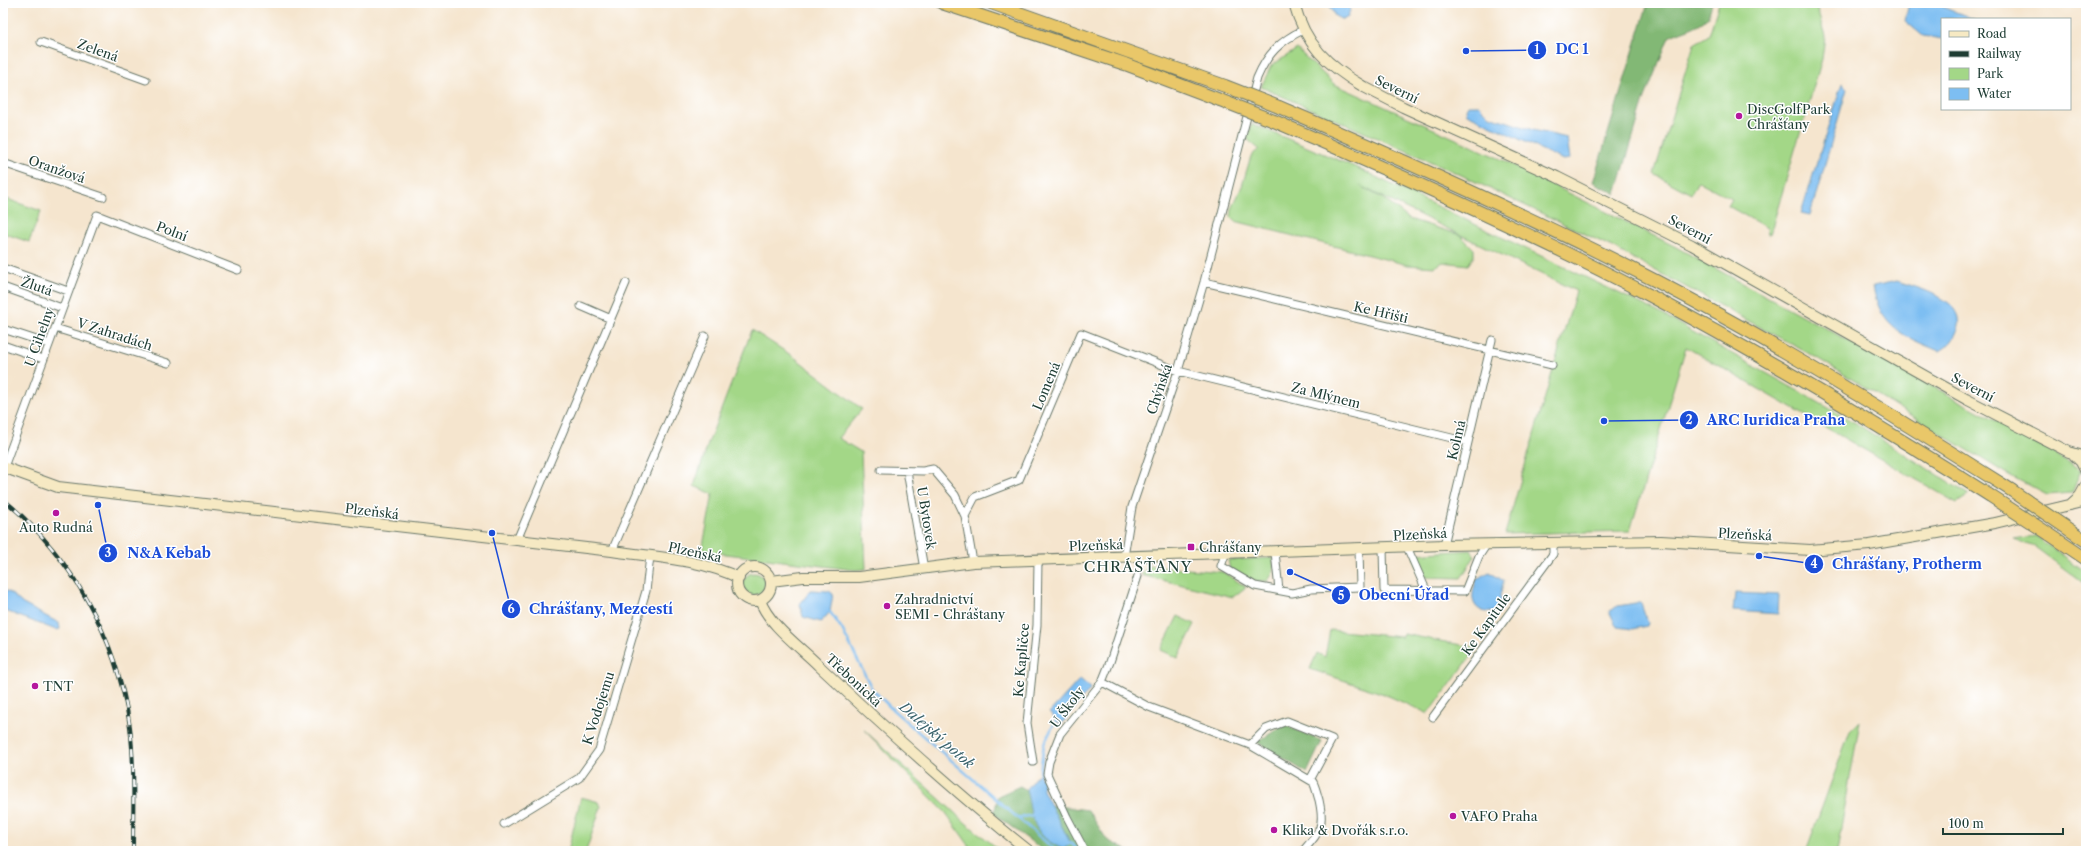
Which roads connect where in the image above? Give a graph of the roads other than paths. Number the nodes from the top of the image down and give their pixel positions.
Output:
1 (942, 3) edge
2 (991, 3) edge
3 (1294, 3) edge
4 (1303, 30) junction
5 (41, 42) dead end
6 (146, 80) dead end
7 (3, 163) edge
8 (103, 197) dead end
9 (97, 215) joint
10 (3, 268) edge
11 (238, 270) dead end
12 (1204, 282) junction
13 (626, 283) dead end
14 (3, 287) edge
15 (68, 291) junction
16 (581, 306) dead end
17 (62, 308) junction
18 (611, 319) junction
19 (55, 328) junction
20 (3, 329) edge
21 (705, 336) dead end
22 (1492, 340) dead end
23 (49, 344) junction
24 (3, 345) edge
25 (1489, 350) junction
26 (43, 359) junction
27 (168, 363) dead end
28 (1552, 365) dead end
29 (1178, 371) junction
30 (1468, 442) junction
31 (2069, 452) junction
32 (2086, 457) edge
33 (3, 467) edge
34 (881, 470) dead end
35 (907, 471) junction
36 (2086, 472) edge
37 (2086, 485) edge
38 (2086, 501) edge
39 (2067, 507) junction
40 (965, 516) junction
41 (2082, 538) edge
42 (517, 540) junction
43 (1553, 543) junction
44 (1487, 544) junction
45 (1444, 545) junction
46 (1407, 547) junction
47 (1383, 548) junction
48 (1359, 550) junction
49 (612, 551) junction
50 (1276, 552) junction
51 (1225, 555) junction
52 (650, 556) junction
53 (1124, 557) junction
54 (2086, 559) edge
55 (1038, 560) junction
56 (973, 562) junction
57 (924, 569) junction
58 (1138, 576) dead end
59 (739, 578) junction
60 (771, 581) junction
61 (1279, 590) junction
62 (1426, 590) junction
63 (760, 600) junction
64 (1102, 682) junction
65 (1432, 716) dead end
66 (1250, 745) junction
67 (1033, 762) dead end
68 (1310, 780) junction
69 (504, 824) dead end
70 (1084, 849) edge
71 (1029, 851) edge
72 (1303, 851) edge

1 - 54 highway, bridge
2 - 41 highway, bridge
3 - 4 main road, Severní
4 - 12 street, Chýňská
4 - 31 main road, Severní
5 - 6 street, Zelená
7 - 8 street, Oranžová
9 - 11 street, Polní
9 - 15 street, U Cihelny
10 - 15 street
12 - 25 street, Ke Hřišti
12 - 29 street, Chýňská
13 - 18 street
14 - 17 street, Žlutá
15 - 17 street, U Cihelny
16 - 18 street
17 - 19 street, U Cihelny
18 - 42 street
19 - 23 street, U Cihelny
19 - 27 street, V Zahradách
20 - 23 street
21 - 49 street
22 - 25 street, Kolmá
23 - 26 street, U Cihelny
24 - 26 street
25 - 28 street, Ke Hřišti
25 - 30 street, Kolmá
26 - 33 street, U Cihelny
29 - 30 street, Za Mlýnem
29 - 40 street, Lomená
29 - 53 street, Chýňská
30 - 45 street, Kolmá
31 - 32 main road, Severní
31 - 36 main road, Severní
33 - 42 main road, Plzeňská
34 - 35 street
35 - 40 street
35 - 57 street, U Bytovek
37 - 39 main road
38 - 39 main road, Plzeňská
39 - 43 main road, Plzeňská
40 - 56 street
42 - 49 main road, Plzeňská
43 - 44 main road, Plzeňská
43 - 65 street, Ke Kapitule
44 - 45 main road, Plzeňská
44 - 62 street
45 - 46 main road, Plzeňská
46 - 47 main road, Plzeňská
46 - 62 street
47 - 48 main road, Plzeňská
47 - 62 street
48 - 50 main road, Plzeňská
48 - 61 street
49 - 52 main road, Plzeňská
50 - 51 main road, Plzeňská
50 - 61 street
51 - 53 main road, Plzeňská
51 - 61 street
52 - 59 main road, Plzeňská
52 - 69 street, K Vodojemu
53 - 55 main road, Plzeňská
55 - 56 main road, Plzeňská
55 - 67 street, Ke Kapličce
56 - 57 main road, Plzeňská
57 - 60 main road, Plzeňská
58 - 64 street, U Školy
59 - 60 main road
59 - 63 main road
60 - 63 main road
63 - 71 main road, Třebonická
64 - 66 street
64 - 70 street, U Školy
66 - 68 street
66 - 68 street
68 - 72 street

